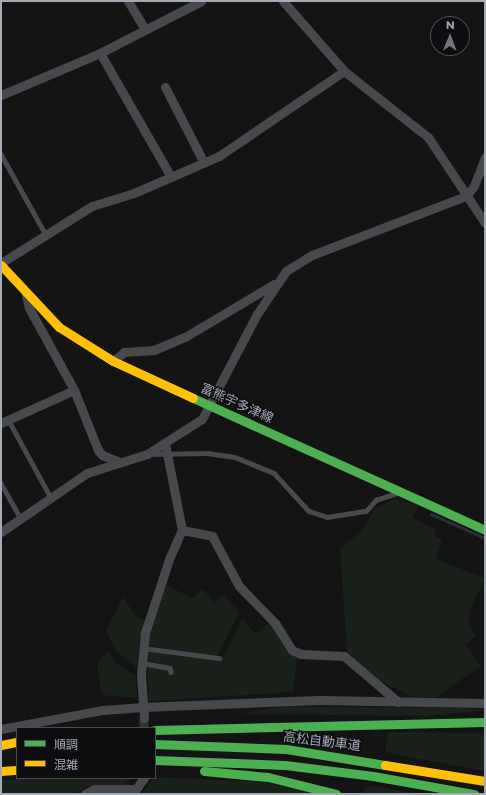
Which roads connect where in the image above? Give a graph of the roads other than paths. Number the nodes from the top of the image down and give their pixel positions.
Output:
1 (128, 1) edge
2 (202, 1) edge
3 (283, 1) edge
4 (144, 28) junction
5 (100, 53) junction
6 (344, 71) junction
7 (165, 87) dead end
8 (1, 95) edge
9 (1, 154) edge
10 (485, 157) edge
11 (204, 163) junction
12 (171, 177) junction
13 (466, 196) junction
14 (485, 223) edge
15 (46, 235) junction
16 (1, 264) edge
17 (274, 284) junction
18 (26, 295) junction
19 (113, 361) junction
20 (74, 390) junction
21 (210, 405) junction
22 (5, 421) edge
23 (165, 443) junction
24 (147, 454) junction
25 (170, 455) junction
26 (118, 461) junction
27 (1, 483) edge
28 (402, 492) junction
29 (51, 498) junction
30 (22, 519) junction
31 (182, 530) junction
32 (485, 530) edge
33 (1, 532) edge
34 (142, 648) junction
35 (219, 658) dead end
36 (142, 664) junction
37 (172, 672) dead end
38 (398, 702) junction
39 (485, 703) edge
40 (144, 706) junction
41 (144, 718) tunnel mouth
42 (485, 722) edge
43 (1, 729) edge
44 (156, 730) edge
45 (16, 742) edge
46 (156, 744) edge
47 (1, 745) edge
48 (16, 750) edge
49 (1, 752) edge
50 (156, 760) edge
51 (156, 767) edge
52 (16, 770) edge
53 (1, 771) edge
54 (143, 779) edge
55 (485, 781) edge
56 (85, 794) edge
57 (336, 794) edge
58 (474, 794) edge

1 - 4 street
2 - 4 street
3 - 6 street
4 - 5 street
5 - 8 street
5 - 12 street
6 - 11 street
6 - 13 street
7 - 11 street
9 - 15 lane
10 - 13 street
11 - 12 street
12 - 15 street
13 - 14 street
13 - 17 street
15 - 16 street
16 - 18 main road, 富熊宇多津線
17 - 19 street
17 - 21 street
18 - 19 main road, 富熊宇多津線
18 - 20 street
19 - 21 main road, 富熊宇多津線
20 - 22 street
20 - 26 street
21 - 23 street
21 - 28 main road, 富熊宇多津線
22 - 29 lane
23 - 24 street
23 - 25 street
24 - 25 lane
24 - 26 street
25 - 28 lane
25 - 31 street
26 - 29 street
27 - 30 lane
28 - 32 main road, 富熊宇多津線
29 - 30 street
30 - 33 street
31 - 34 street
31 - 38 street
34 - 35 lane
34 - 36 street
36 - 37 lane
36 - 40 street
38 - 39 street
38 - 40 street
40 - 41 street
40 - 43 street
42 - 44 main road
45 - 47 main road
46 - 55 main road, 高松自動車道
48 - 49 main road
50 - 58 main road
51 - 57 main road
52 - 53 main road
54 - 56 street

